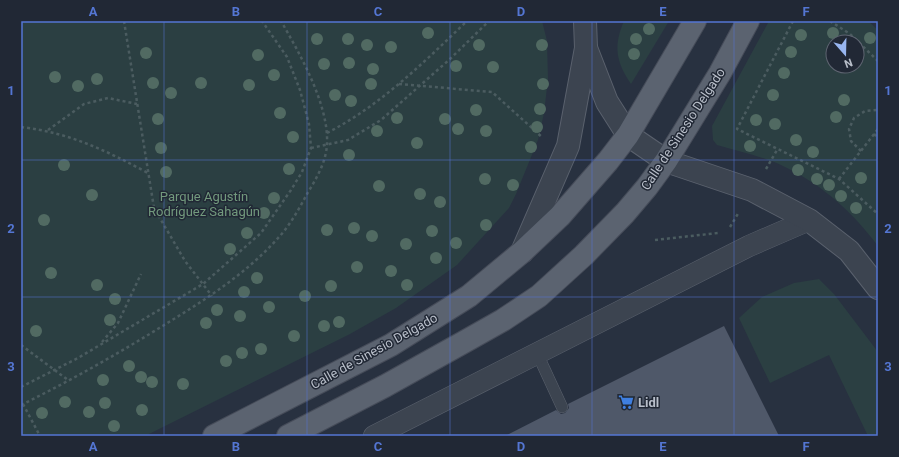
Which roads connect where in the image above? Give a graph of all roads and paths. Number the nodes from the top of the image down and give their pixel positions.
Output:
1 (124, 21) edge
2 (262, 21) edge
3 (281, 21) edge
4 (467, 21) edge
5 (489, 21) edge
6 (573, 21) edge
7 (585, 21) edge
8 (695, 21) edge
9 (748, 21) edge
10 (793, 21) edge
11 (830, 21) edge
12 (586, 48) junction
13 (878, 61) edge
14 (399, 84) junction
15 (420, 85) junction
16 (137, 104) junction
17 (878, 110) edge
18 (21, 127) edge
19 (878, 129) edge
20 (47, 130) junction
21 (327, 133) junction
22 (874, 134) junction
23 (628, 135) junction
24 (878, 138) edge
25 (546, 141) dead end
26 (327, 146) junction
27 (311, 148) junction
28 (861, 151) junction
29 (666, 161) junction
30 (148, 173) junction
31 (839, 179) junction
32 (878, 214) edge
33 (809, 220) junction
34 (720, 234) dead end
35 (655, 240) dead end
36 (522, 252) junction
37 (141, 274) dead end
38 (203, 284) junction
39 (878, 288) edge
40 (212, 296) junction
41 (21, 345) edge
42 (99, 345) junction
43 (537, 354) junction
44 (55, 370) junction
45 (68, 380) junction
46 (21, 387) edge
47 (22, 404) edge
48 (562, 407) dead end
49 (40, 436) edge
50 (214, 436) edge
51 (288, 436) edge
52 (374, 436) edge

1 - 16 path
2 - 27 path
3 - 21 path
4 - 14 path
5 - 15 path
6 - 12 street
7 - 12 street
8 - 23 main road, Calle de Sinesio Delgado
9 - 29 main road, Calle de Sinesio Delgado
10 - 31 path
11 - 13 path
12 - 23 street
12 - 36 street
14 - 15 path
14 - 21 path
15 - 25 path
15 - 26 path
16 - 20 path
16 - 30 path
17 - 28 path
18 - 20 path
19 - 22 path
20 - 30 path
21 - 26 path
22 - 24 path
22 - 28 path
23 - 29 street
23 - 36 main road, Calle de Sinesio Delgado
26 - 27 path
26 - 40 path
27 - 38 path
28 - 31 path
29 - 33 street
29 - 51 main road, Calle de Sinesio Delgado
30 - 38 path
31 - 32 path
33 - 39 street
33 - 43 street
34 - 35 path
36 - 50 main road, Calle de Sinesio Delgado
37 - 42 path
38 - 40 path
38 - 42 path
40 - 45 path
41 - 44 path
42 - 44 path
43 - 48 lane
43 - 52 street
44 - 45 path
44 - 46 path
45 - 47 path
47 - 49 path

